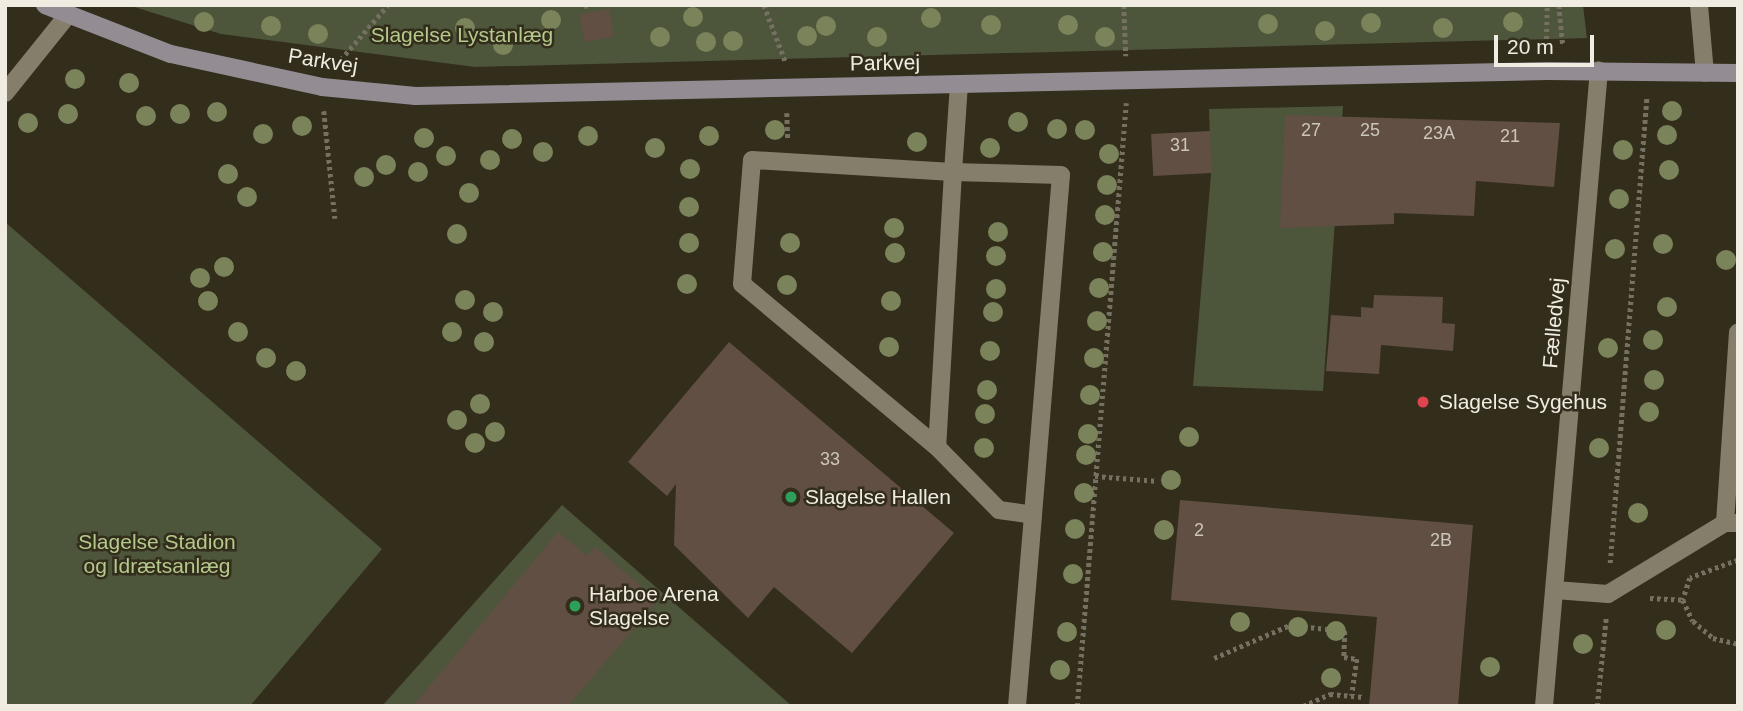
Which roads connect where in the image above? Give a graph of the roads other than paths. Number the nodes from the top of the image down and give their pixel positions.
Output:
1 (45, 5) edge
2 (1699, 5) edge
3 (66, 16) junction
4 (1599, 70) junction
5 (1705, 73) junction
6 (1738, 73) edge
7 (959, 85) junction
8 (5, 93) edge
9 (953, 172) junction
10 (1738, 332) edge
11 (937, 447) junction
12 (1033, 515) junction
13 (1732, 523) edge
14 (1555, 590) junction
15 (1017, 706) edge
16 (1544, 706) edge

1 - 3 street, Parkvej
2 - 5 street
3 - 7 street, Parkvej
3 - 8 street
4 - 5 street, Parkvej
4 - 7 street, Parkvej
4 - 14 street, Fælledvej
5 - 6 street, Parkvej
7 - 9 street
9 - 11 street
9 - 11 street
9 - 12 street
10 - 13 street
11 - 12 street
12 - 15 street
13 - 14 street
14 - 16 street, Fælledvej

